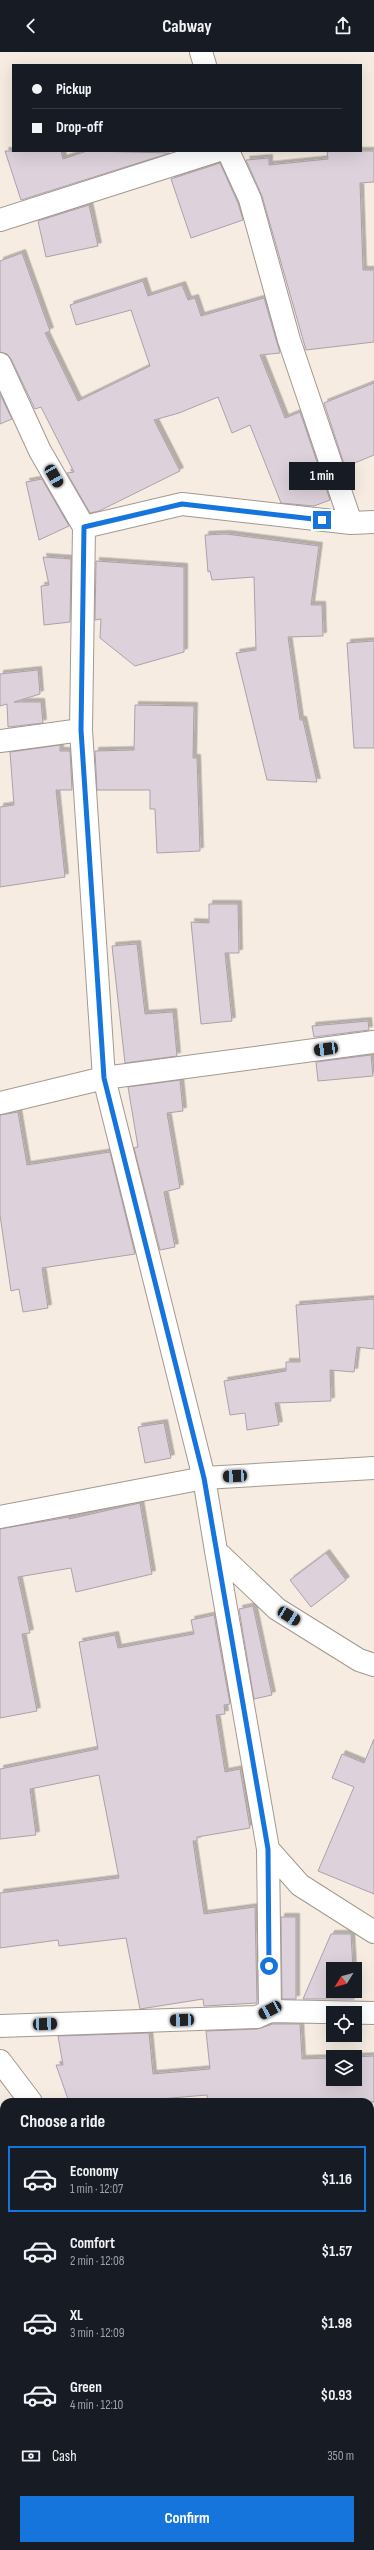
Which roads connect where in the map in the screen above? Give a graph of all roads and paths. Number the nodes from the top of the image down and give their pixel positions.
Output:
1 (202, 52) edge
2 (205, 64) edge
3 (213, 152) edge
4 (228, 152) edge
5 (0, 220) edge
6 (0, 364) edge
7 (374, 522) edge
8 (351, 523) junction
9 (84, 527) junction
10 (81, 730) junction
11 (0, 741) edge
12 (374, 1042) edge
13 (104, 1078) junction
14 (0, 1103) edge
15 (374, 1468) edge
16 (204, 1478) junction
17 (0, 1517) edge
18 (216, 1551) junction
19 (374, 1665) edge
20 (268, 1849) junction
21 (374, 1932) edge
22 (270, 2010) junction
23 (374, 2013) edge
24 (0, 2026) edge
25 (0, 2061) edge
26 (28, 2098) edge

1 - 2 street
3 - 5 street
4 - 8 street
6 - 9 street
7 - 8 street
8 - 9 street
9 - 10 street
10 - 11 street
10 - 13 street
12 - 13 street
13 - 14 street
13 - 16 street
15 - 16 street
16 - 17 street
16 - 18 street
18 - 19 street
18 - 20 street
20 - 21 street
20 - 22 street
22 - 23 street
22 - 24 street
25 - 26 street

